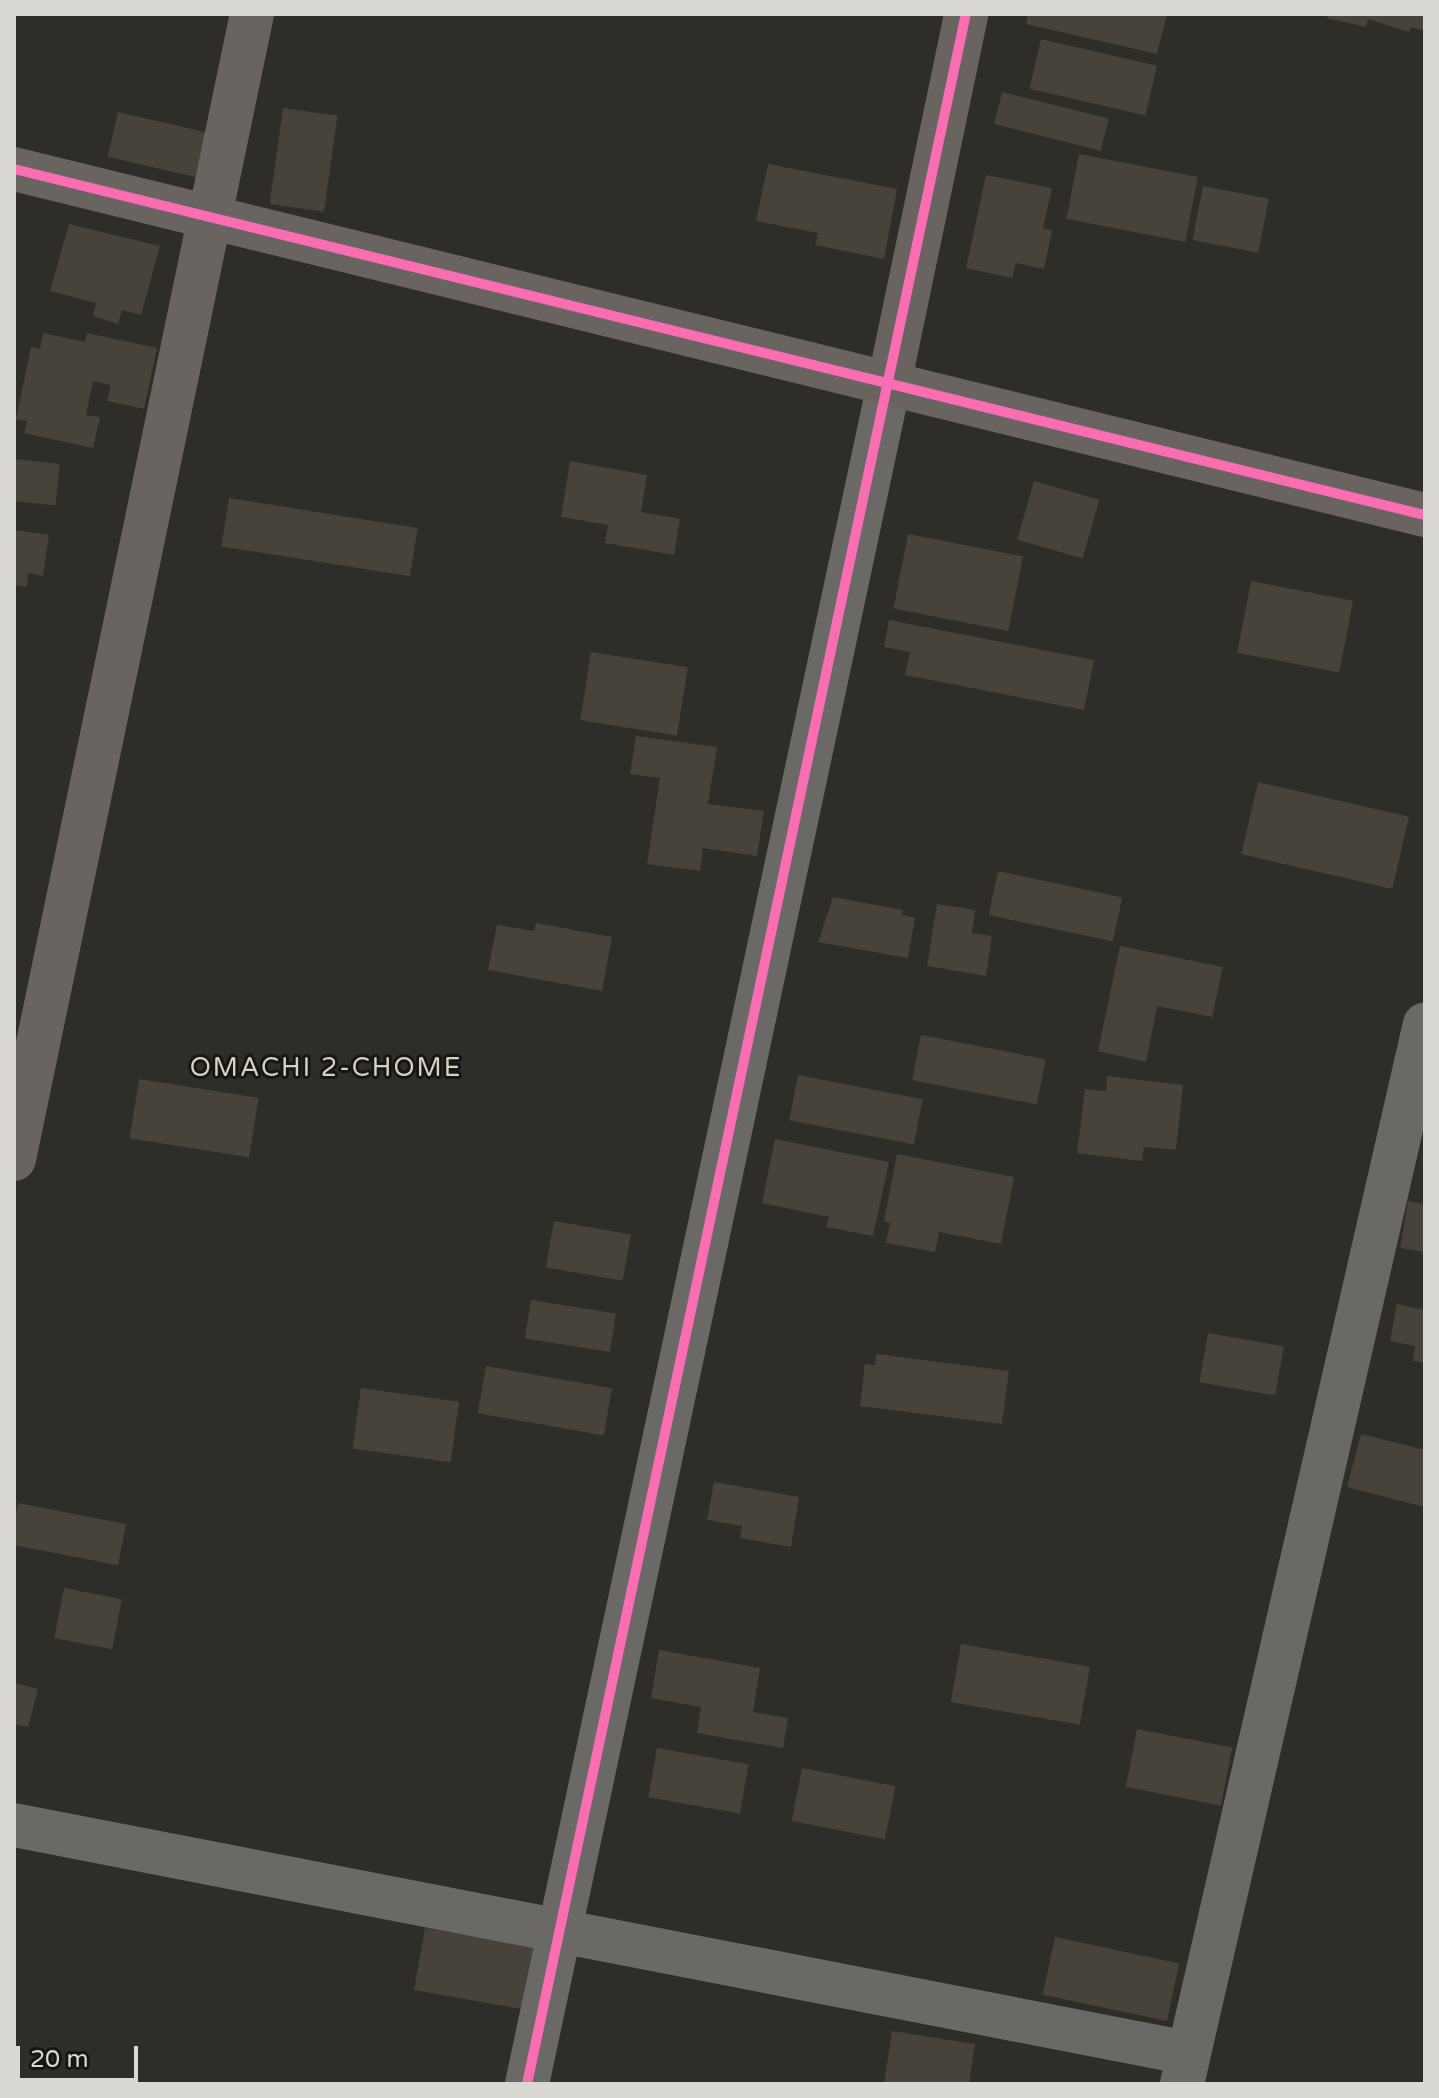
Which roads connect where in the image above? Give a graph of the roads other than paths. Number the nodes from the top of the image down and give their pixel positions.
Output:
1 (252, 14) edge
2 (966, 14) edge
3 (14, 169) edge
4 (211, 214) junction
5 (889, 384) junction
6 (1425, 515) edge
7 (1425, 1024) edge
8 (14, 1159) edge
9 (14, 1825) edge
10 (558, 1928) junction
11 (1185, 2068) edge
12 (527, 2084) edge

1 - 4 street
2 - 5 street
3 - 4 street
4 - 5 street
4 - 8 street
5 - 6 street
5 - 10 street
7 - 11 street
9 - 10 street
10 - 11 street
10 - 12 street

